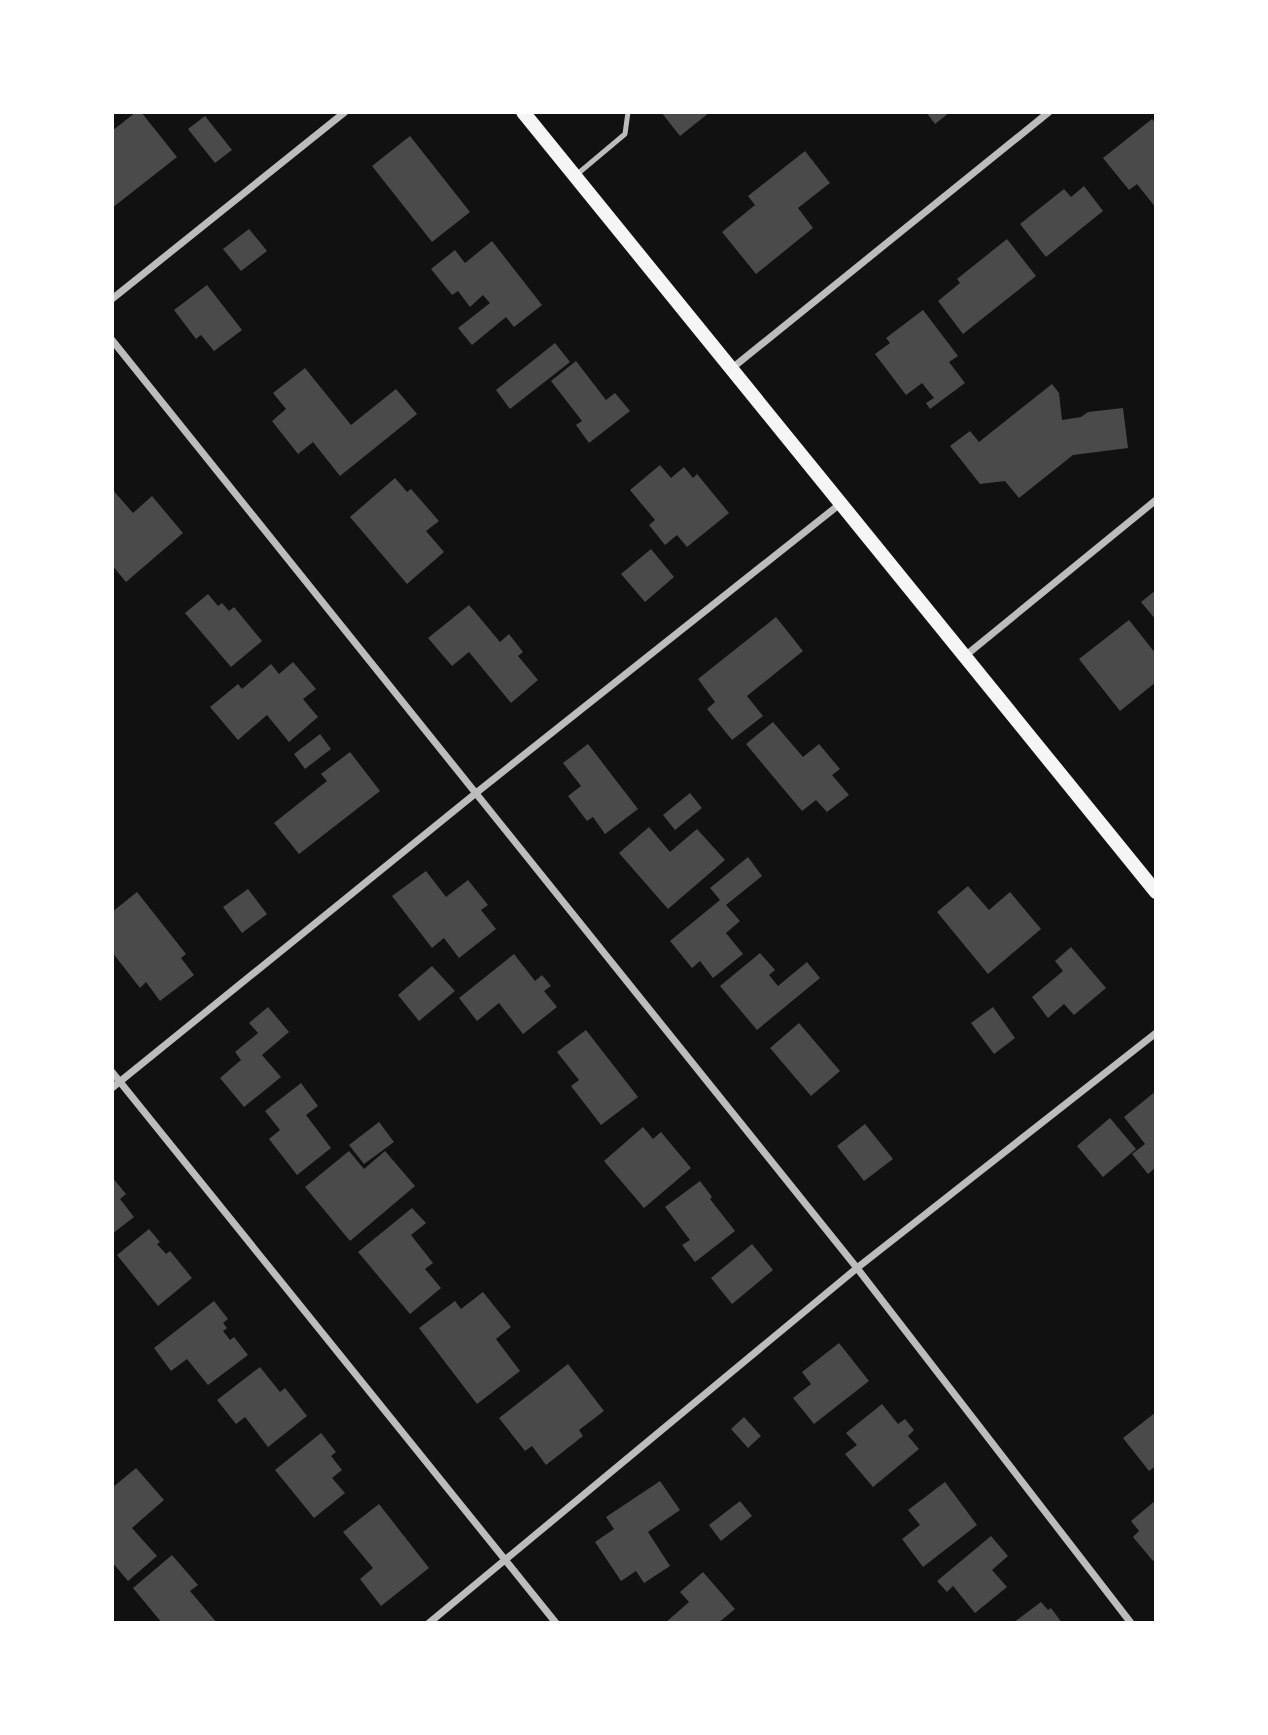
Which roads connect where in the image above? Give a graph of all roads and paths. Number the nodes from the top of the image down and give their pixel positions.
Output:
1 (345, 112) edge
2 (523, 112) edge
3 (628, 112) edge
4 (1049, 112) edge
5 (574, 176) junction
6 (112, 299) edge
7 (112, 340) edge
8 (731, 369) junction
9 (1156, 500) edge
10 (840, 504) junction
11 (965, 656) junction
12 (476, 793) junction
13 (1156, 892) edge
14 (1156, 1033) edge
15 (112, 1072) edge
16 (120, 1081) junction
17 (112, 1088) edge
18 (857, 1268) junction
19 (505, 1561) junction
20 (429, 1623) edge
21 (556, 1623) edge
22 (1131, 1623) edge

1 - 6 street
2 - 5 main road
3 - 5 lane
4 - 8 street
5 - 8 main road
7 - 12 street
8 - 10 main road
9 - 11 street
10 - 11 main road
10 - 12 street
11 - 13 main road
12 - 16 street
12 - 18 street
14 - 18 street
15 - 16 street
16 - 17 street
16 - 19 street
18 - 19 street
18 - 22 street
19 - 20 street
19 - 21 street

